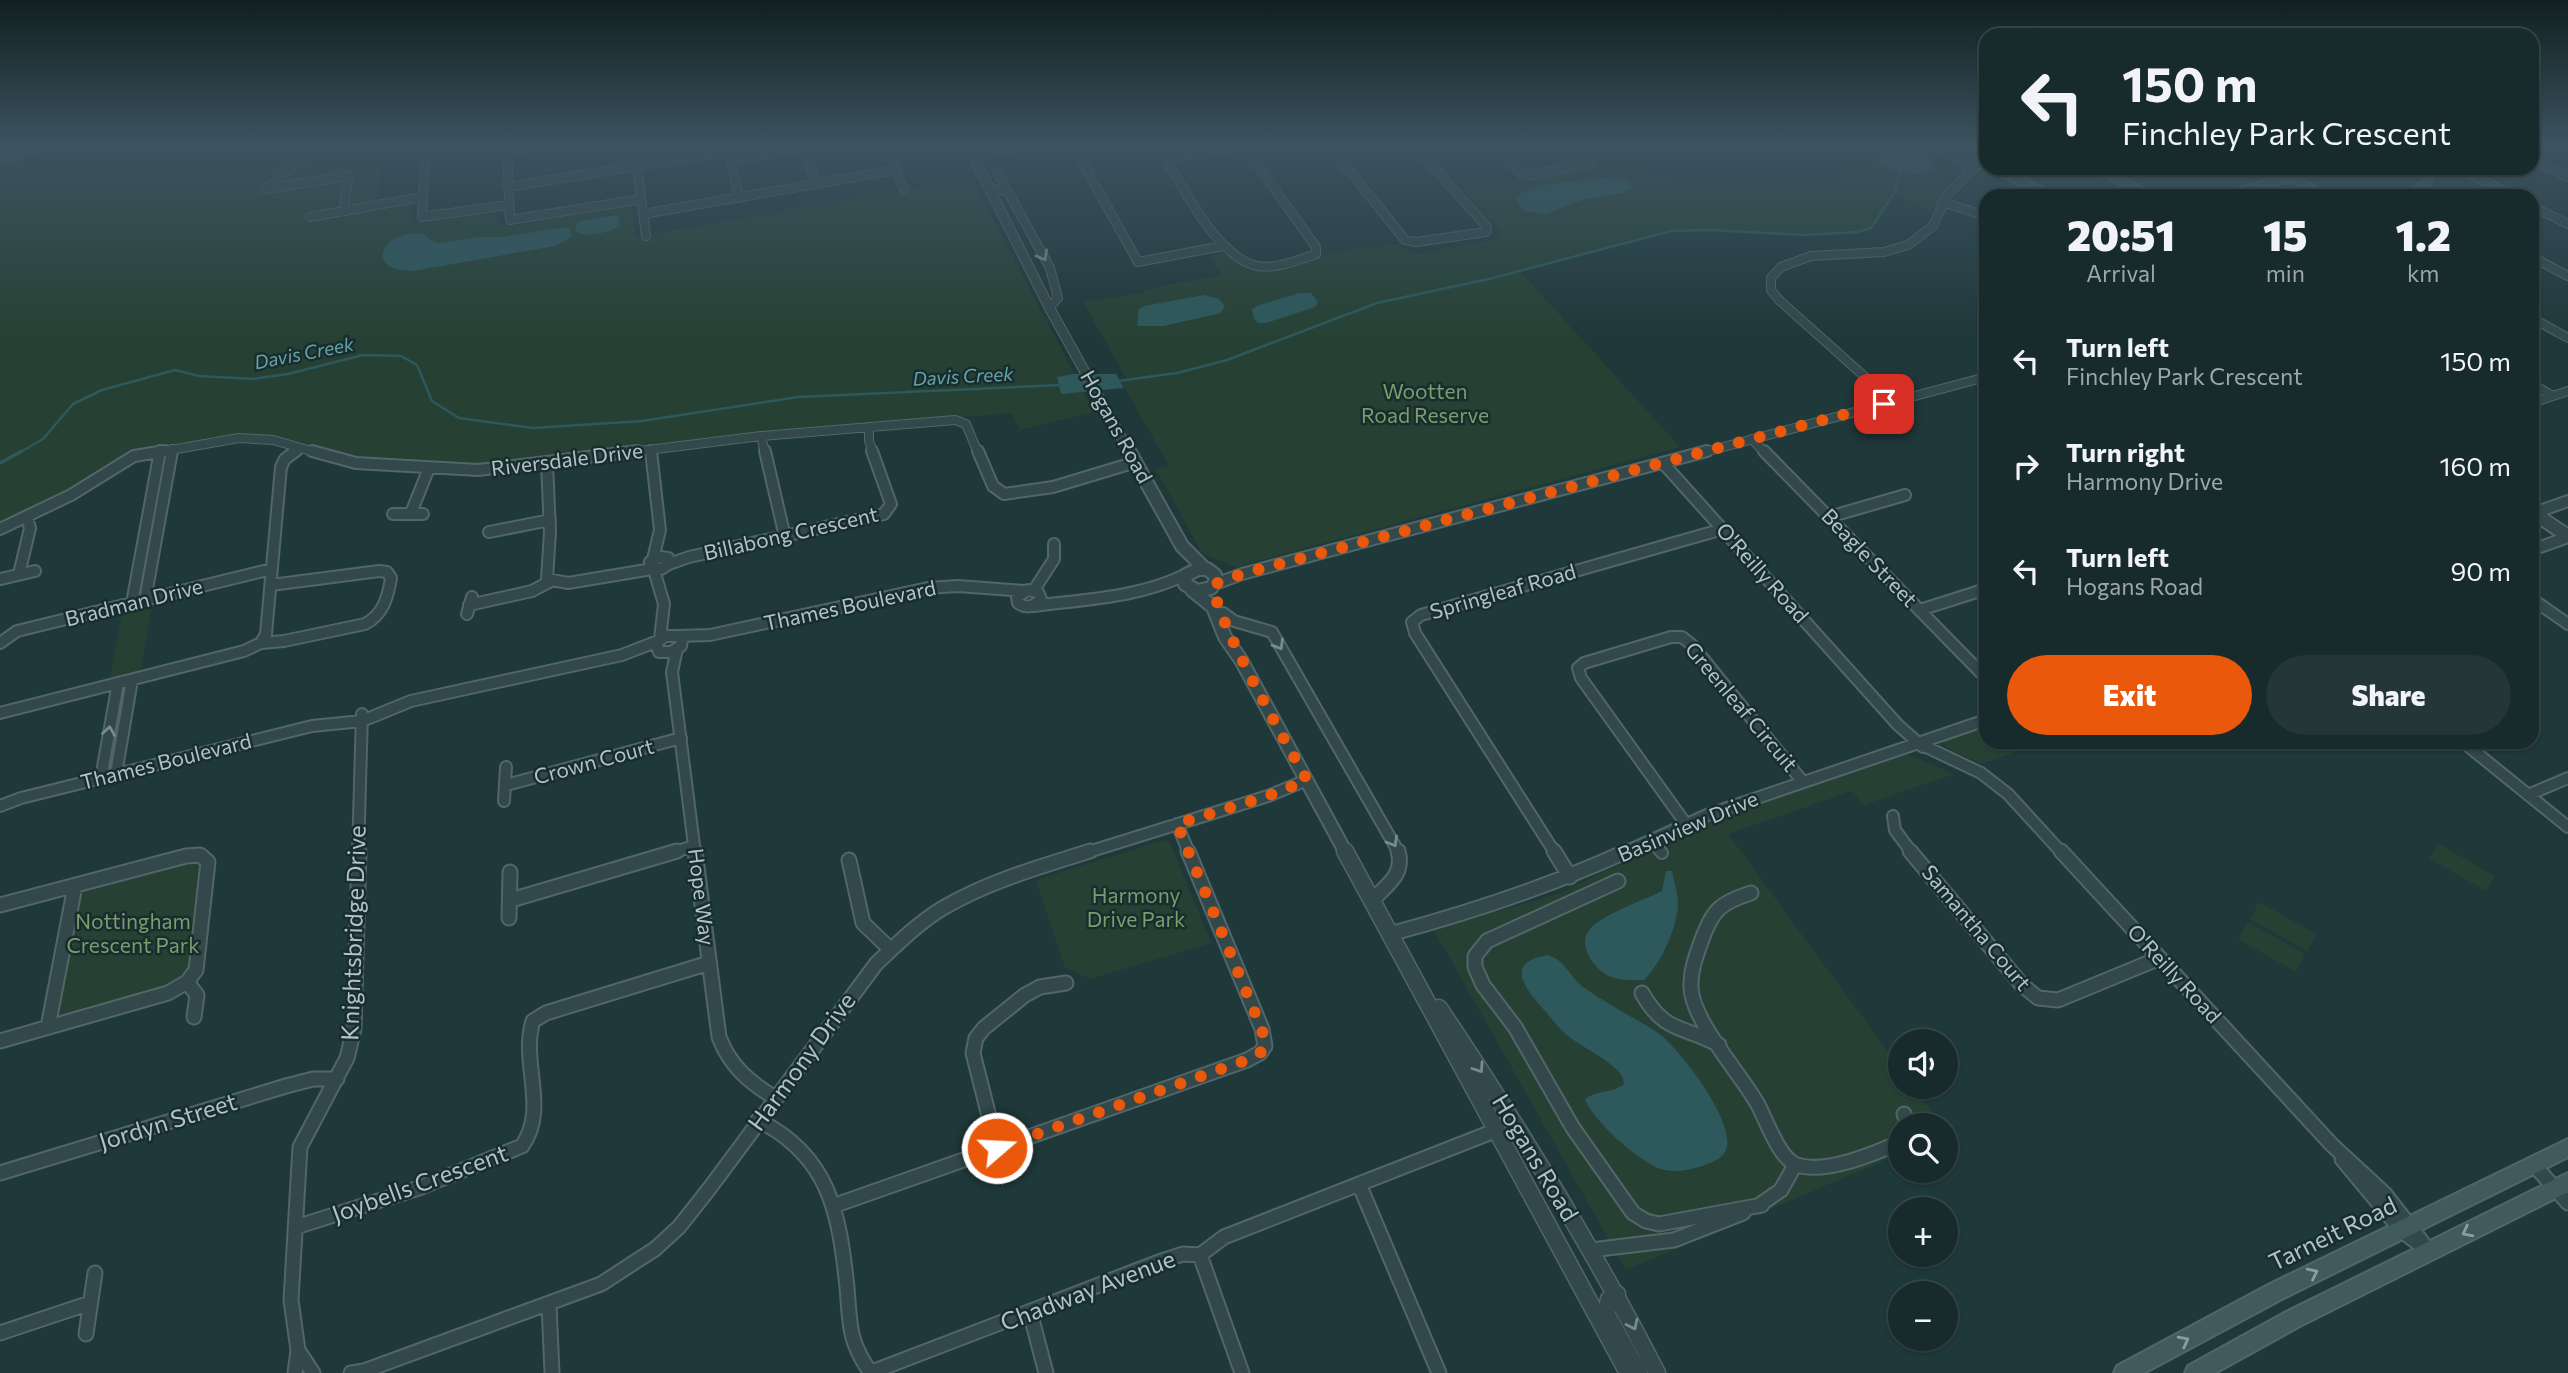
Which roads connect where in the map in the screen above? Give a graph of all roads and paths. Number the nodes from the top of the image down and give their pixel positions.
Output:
1 (356, 208) edge
2 (421, 208) edge
3 (488, 208) edge
4 (508, 208) edge
5 (593, 208) edge
6 (642, 208) edge
7 (679, 208) edge
8 (999, 208) edge
9 (1017, 208) edge
10 (1108, 208) edge
11 (1198, 208) edge
12 (1289, 208) edge
13 (1379, 208) edge
14 (1469, 208) edge
15 (1940, 208) edge
16 (1961, 208) edge
17 (344, 210) joint
18 (2539, 210) edge
19 (643, 214) junction
20 (1979, 214) edge
21 (310, 217) dead end
22 (2568, 224) edge
23 (646, 236) dead end
24 (1223, 246) junction
25 (2539, 261) edge
26 (2568, 276) edge
27 (1050, 307) junction
28 (2539, 322) edge
29 (2568, 338) edge
30 (1979, 379) edge
31 (2539, 388) edge
32 (2568, 391) edge
33 (2553, 396) junction
34 (2539, 401) edge
35 (1893, 402) junction
36 (869, 427) junction
37 (761, 436) junction
38 (1752, 439) junction
39 (300, 448) junction
40 (172, 449) junction
41 (160, 450) junction
42 (651, 451) junction
43 (547, 463) junction
44 (1663, 463) junction
45 (1138, 465) junction
46 (429, 468) junction
47 (164, 494) junction
48 (1905, 495) dead end
49 (152, 496) junction
50 (2568, 501) edge
51 (2539, 511) edge
52 (411, 513) junction
53 (393, 514) dead end
54 (423, 514) dead end
55 (1829, 517) junction
56 (2539, 517) edge
57 (27, 519) junction
58 (550, 520) junction
59 (0, 529) edge
60 (1723, 529) junction
61 (489, 532) dead end
62 (2568, 536) edge
63 (785, 537) junction
64 (659, 542) junction
65 (1054, 544) dead end
66 (1182, 546) junction
67 (2539, 547) edge
68 (153, 554) junction
69 (140, 557) junction
70 (667, 561) junction
71 (653, 565) junction
72 (272, 569) junction
73 (1207, 570) junction
74 (35, 571) dead end
75 (19, 574) junction
76 (1187, 574) junction
77 (1242, 574) junction
78 (1, 579) edge
79 (551, 581) junction
80 (271, 585) junction
81 (1214, 585) junction
82 (661, 586) junction
83 (990, 589) junction
84 (1152, 589) junction
85 (1191, 589) junction
86 (1979, 591) edge
87 (1033, 592) junction
88 (145, 600) junction
89 (1017, 601) junction
90 (1062, 602) junction
91 (132, 603) junction
92 (2539, 603) edge
93 (469, 605) dead end
94 (1034, 606) junction
95 (1920, 610) junction
96 (1223, 613) junction
97 (665, 617) junction
98 (2568, 624) edge
99 (676, 635) junction
100 (710, 635) junction
101 (0, 643) edge
102 (261, 643) junction
103 (659, 646) junction
104 (678, 649) junction
105 (1241, 660) junction
106 (1979, 671) edge
107 (672, 672) junction
108 (132, 680) junction
109 (118, 683) junction
110 (0, 713) edge
111 (362, 718) junction
112 (1979, 723) edge
113 (681, 738) junction
114 (1920, 744) junction
115 (2472, 749) edge
116 (506, 767) dead end
117 (116, 774) junction
118 (101, 778) junction
119 (2568, 778) edge
120 (1802, 782) junction
121 (1309, 783) junction
122 (506, 785) junction
123 (2528, 795) junction
124 (21, 798) junction
125 (0, 800) edge
126 (504, 802) dead end
127 (0, 806) edge
128 (1893, 816) dead end
129 (1177, 824) junction
130 (1686, 824) junction
131 (2568, 827) edge
132 (1651, 840) junction
133 (694, 846) junction
134 (1662, 853) dead end
135 (849, 860) dead end
136 (510, 872) dead end
137 (1570, 877) junction
138 (1618, 881) dead end
139 (75, 886) junction
140 (1751, 893) dead end
141 (511, 900) junction
142 (1372, 901) junction
143 (0, 905) edge
144 (509, 918) dead end
145 (1390, 934) junction
146 (890, 949) junction
147 (1399, 950) junction
148 (2160, 958) junction
149 (709, 963) junction
150 (187, 982) junction
151 (1066, 983) dead end
152 (1642, 993) dead end
153 (194, 1017) dead end
154 (48, 1027) junction
155 (0, 1041) edge
156 (1722, 1046) junction
157 (337, 1080) junction
158 (775, 1098) junction
159 (758, 1120) junction
160 (1497, 1130) junction
161 (1528, 1146) junction
162 (1888, 1146) edge
163 (997, 1148) junction
164 (2568, 1148) edge
165 (1795, 1165) junction
166 (2534, 1165) junction
167 (0, 1173) edge
168 (1359, 1184) junction
169 (2564, 1191) edge
170 (1762, 1205) junction
171 (833, 1206) junction
172 (296, 1227) junction
173 (2407, 1227) junction
174 (1591, 1250) junction
175 (2429, 1251) junction
176 (1200, 1255) junction
177 (95, 1273) dead end
178 (1618, 1294) junction
179 (90, 1303) junction
180 (549, 1304) junction
181 (1030, 1312) junction
182 (0, 1333) edge
183 (86, 1334) dead end
184 (298, 1350) junction
185 (358, 1372) edge
186 (295, 1373) edge
187 (313, 1373) edge
188 (552, 1373) edge
189 (872, 1373) edge
190 (1046, 1373) edge
191 (1242, 1373) edge
192 (1439, 1373) edge
193 (1628, 1373) edge
194 (1639, 1373) edge
195 (1657, 1373) edge
196 (2124, 1373) edge
197 (2195, 1373) edge

1 - 17 street
2 - 3 street
4 - 5 street
6 - 19 street
7 - 19 street
8 - 27 street, Hogans Road
9 -> 27 street
10 - 24 street
11 - 24 street
12 - 24 street
13 - 14 street
15 - 35 street
16 - 20 street
17 - 21 street
18 - 22 street
19 - 23 street
25 - 26 street
27 - 45 street, Hogans Road
28 - 29 street
30 - 35 street
31 - 33 street
32 - 33 street
33 - 34 street
35 - 38 street
36 - 37 street, Riversdale Drive
36 - 45 street, Riversdale Drive
36 - 63 street, Billabong Crescent
37 - 42 street, Riversdale Drive
37 - 63 street
38 - 44 street
38 - 55 street, Beagle Street
39 - 40 street, Riversdale Drive
39 - 46 street, Riversdale Drive
39 - 72 street
40 - 41 street, Riversdale Drive
40 - 47 street
41 - 49 street
41 - 57 street, Riversdale Drive
42 - 43 street, Riversdale Drive
42 - 64 street
43 - 46 street, Riversdale Drive
43 - 58 street
44 - 60 street, O'Reilly Road
44 - 77 street
45 - 66 street, Hogans Road
46 - 52 street
47 - 49 street
47 - 68 street
48 - 55 street
49 - 69 street
50 - 51 street
52 - 53 street
52 - 54 street
55 - 95 street, Beagle Street
56 - 62 street
57 - 59 street, Riversdale Drive
57 - 75 street
58 - 61 street
58 - 79 street
60 - 114 street, O'Reilly Road
60 - 137 street, Springleaf Road
62 - 67 street
63 - 70 street, Billabong Crescent
64 - 70 street
64 - 71 street
65 - 87 street
66 - 73 street, Hogans Road
66 - 76 street, Hogans Road
68 - 69 street
68 - 88 street
69 - 91 street
70 - 71 street, Billabong Crescent
70 - 82 street
71 - 79 street
71 - 82 street
72 - 80 street
72 - 88 street, Bradman Drive
73 - 76 street
73 - 77 street
73 - 81 street
74 - 75 street
75 - 78 street
76 - 84 street, Thames Boulevard
76 - 85 street
77 - 81 street
79 - 93 street
80 - 102 street
80 - 102 street
81 - 85 street
81 - 96 street, Hogans Road
82 - 97 street
83 - 87 street, Thames Boulevard
83 - 89 street, Thames Boulevard
83 - 100 street, Thames Boulevard
84 - 85 street, Thames Boulevard
84 - 90 street, Thames Boulevard
85 - 105 street, Hogans Road
86 - 95 street
87 - 89 street
87 - 90 street, Thames Boulevard
87 - 94 street
88 - 91 street, Bradman Drive
89 - 94 street, Thames Boulevard
90 - 94 street, Thames Boulevard
91 - 101 street, Bradman Drive
92 - 98 street
95 - 106 street, Beagle Street
96 - 105 street, Hogans Road
96 -> 142 street
97 - 99 street
97 - 103 street
99 - 100 street, Thames Boulevard
99 - 103 street, Thames Boulevard
99 - 104 street, Hope Way
100 - 104 street, Thames Boulevard
102 - 108 street
103 - 104 street, Thames Boulevard
103 - 107 street, Hope Way
103 - 111 street, Thames Boulevard
104 - 107 street, Hope Way
105 - 121 street, Hogans Road
107 - 113 street, Hope Way
108 - 109 street
108 - 117 street
109 - 110 street
118 -> 109 street
111 - 117 street, Thames Boulevard
111 - 157 street, Knightsbridge Drive
112 - 114 street, Basinview Drive
113 - 122 street, Crown Court
113 - 133 street, Hope Way
114 - 120 street, Basinview Drive
114 - 148 street, O'Reilly Road
115 - 123 street
116 - 122 street, Crown Court
117 - 118 street, Thames Boulevard
118 - 124 street, Thames Boulevard
119 - 123 street
120 - 130 street, Basinview Drive
120 - 130 street, Greenleaf Circuit
121 - 129 street, Harmony Drive
121 - 142 street, Hogans Road
122 - 126 street, Crown Court
123 - 131 street
124 - 125 street, Thames Boulevard
124 - 127 street, Thames Boulevard
128 - 148 street, Samantha Court
129 - 146 street, Harmony Drive
129 - 163 street
130 - 132 street, Basinview Drive
132 - 134 street
132 - 137 street, Basinview Drive
133 - 141 street
133 - 149 street, Hope Way
135 - 146 street
136 - 141 street
137 - 145 street, Basinview Drive
138 - 170 street
139 - 143 street
139 - 150 street
139 - 154 street
140 - 156 street
141 - 144 street
142 - 145 street, Hogans Road
145 - 147 street, Hogans Road
146 - 158 street, Harmony Drive
147 - 160 street, Hogans Road
147 -> 161 street, Hogans Road
148 - 173 street, O'Reilly Road
149 - 158 street, Hope Way
149 - 172 street, Joybells Crescent
150 - 153 street
150 - 154 street
151 - 163 street
152 - 156 street
154 - 155 street
156 - 165 street
157 - 167 street, Jordyn Street
157 - 172 street, Knightsbridge Drive
158 - 159 street, Harmony Drive
159 - 171 street
159 - 180 street, Harmony Drive
160 - 161 street
160 - 168 street, Chadway Avenue
160 - 193 street, Hogans Road
161 - 174 street, Hogans Road
162 - 165 street
163 - 171 street
164 - 166 main road, Tarneit Road
165 - 170 street
166 - 169 street
166 - 173 main road, Tarneit Road
168 - 176 street, Chadway Avenue
168 - 192 street
169 -> 175 main road
170 - 174 street
171 - 189 street
172 - 184 street, Knightsbridge Drive
173 - 175 street, O'Reilly Road
196 -> 173 main road, Tarneit Road
174 - 178 street, Hogans Road
175 - 197 main road
176 - 181 street, Chadway Avenue
176 - 191 street
177 - 179 street
178 - 194 street
178 -> 195 street, Hogans Road
179 - 182 street
179 - 183 street
180 - 185 street, Harmony Drive
180 - 188 street
181 - 189 street, Chadway Avenue
181 - 190 street
184 - 186 street, Knightsbridge Drive
184 - 187 street, Knightsbridge Drive

